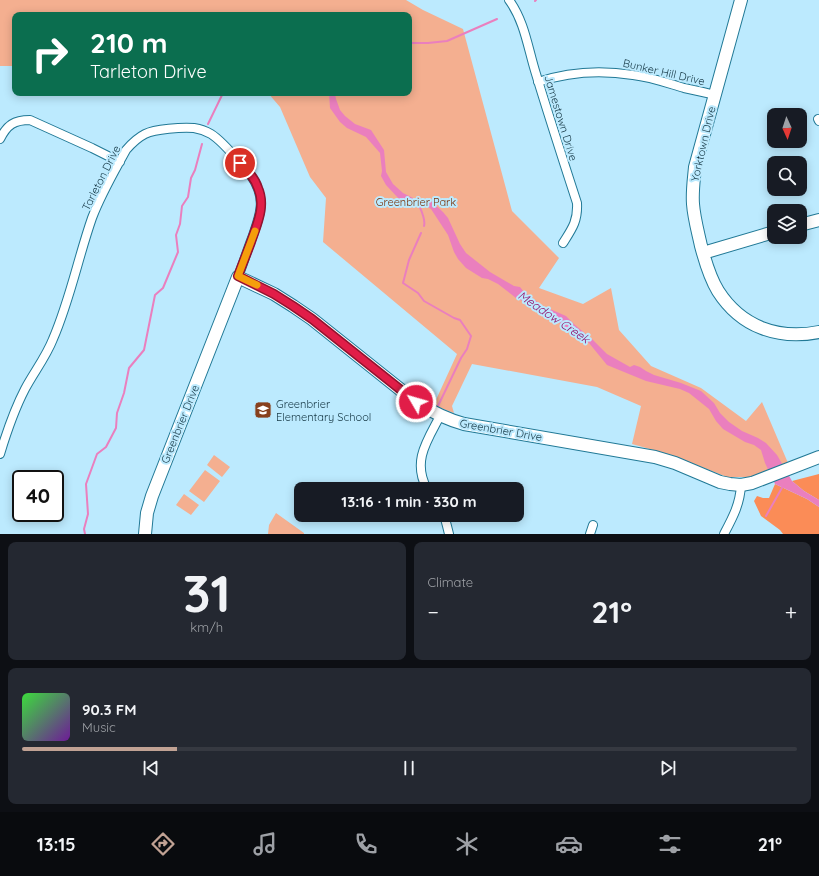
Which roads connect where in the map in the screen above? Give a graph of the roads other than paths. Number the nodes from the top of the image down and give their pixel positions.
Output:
1 (509, 0) edge
2 (741, 0) edge
3 (538, 82) junction
4 (714, 95) junction
5 (0, 139) edge
6 (120, 162) junction
7 (819, 220) edge
8 (807, 223) edge
9 (767, 234) edge
10 (563, 243) dead end
11 (703, 253) junction
12 (238, 276) junction
13 (819, 332) edge
14 (440, 416) junction
15 (0, 454) edge
16 (819, 457) edge
17 (424, 482) edge
18 (741, 485) junction
19 (446, 522) edge
20 (593, 525) dead end
21 (145, 534) edge
22 (448, 534) edge
23 (590, 534) edge
24 (724, 534) edge

1 - 3 street, Jamestown Drive
2 - 4 street, Yorktown Drive
3 - 4 street, Bunker Hill Drive
3 - 10 street, Jamestown Drive
4 - 11 street, Yorktown Drive
5 - 6 street
6 - 12 street, Tarleton Drive
6 - 15 street, Tarleton Drive
7 - 8 street
9 - 11 street
11 - 13 street, Yorktown Drive
12 - 14 street, Greenbrier Drive
12 - 21 street, Greenbrier Drive
14 - 17 street
14 - 18 street, Greenbrier Drive
16 - 18 street, Greenbrier Drive
18 - 24 street
19 - 22 street
20 - 23 street

